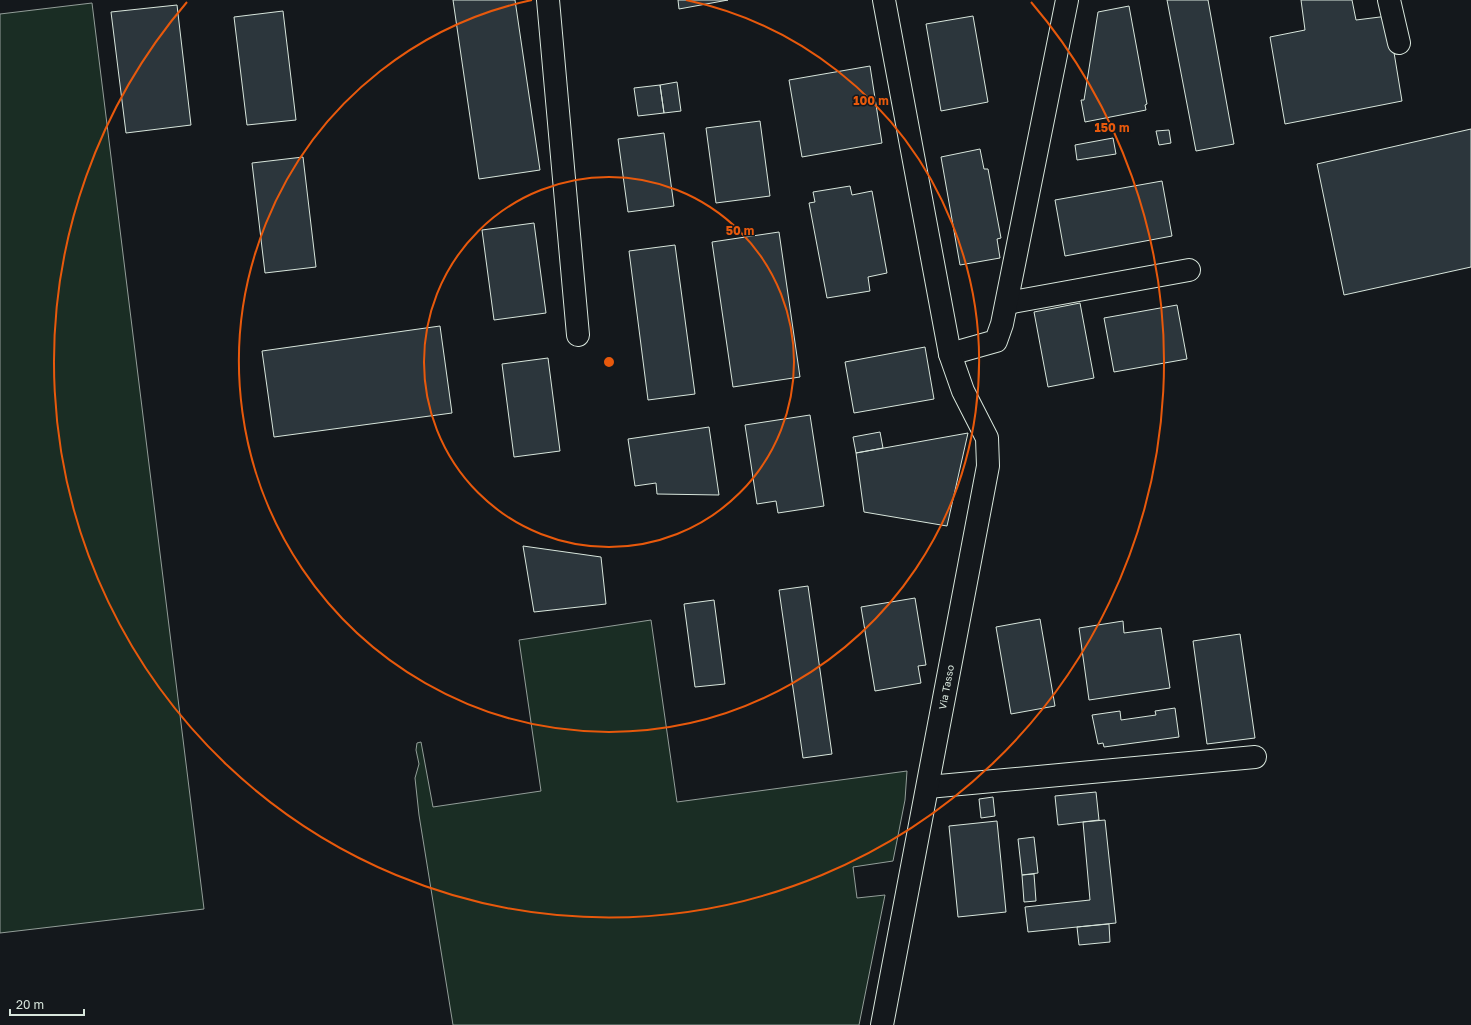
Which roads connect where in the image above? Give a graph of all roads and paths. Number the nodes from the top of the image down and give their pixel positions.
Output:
1 (548, 0) edge
2 (884, 0) edge
3 (1067, 0) edge
4 (1390, 0) edge
5 (1399, 43) dead end
6 (1189, 270) dead end
7 (1006, 303) junction
8 (578, 335) dead end
9 (950, 354) junction
10 (1255, 757) dead end
11 (928, 787) junction
12 (882, 1025) edge

1 - 8 street
2 - 9 street, Via Tasso
3 - 7 street
4 - 5 street
6 - 7 street
7 - 9 street
9 - 11 street, Via Tasso
10 - 11 street
11 - 12 street, Via Tasso

